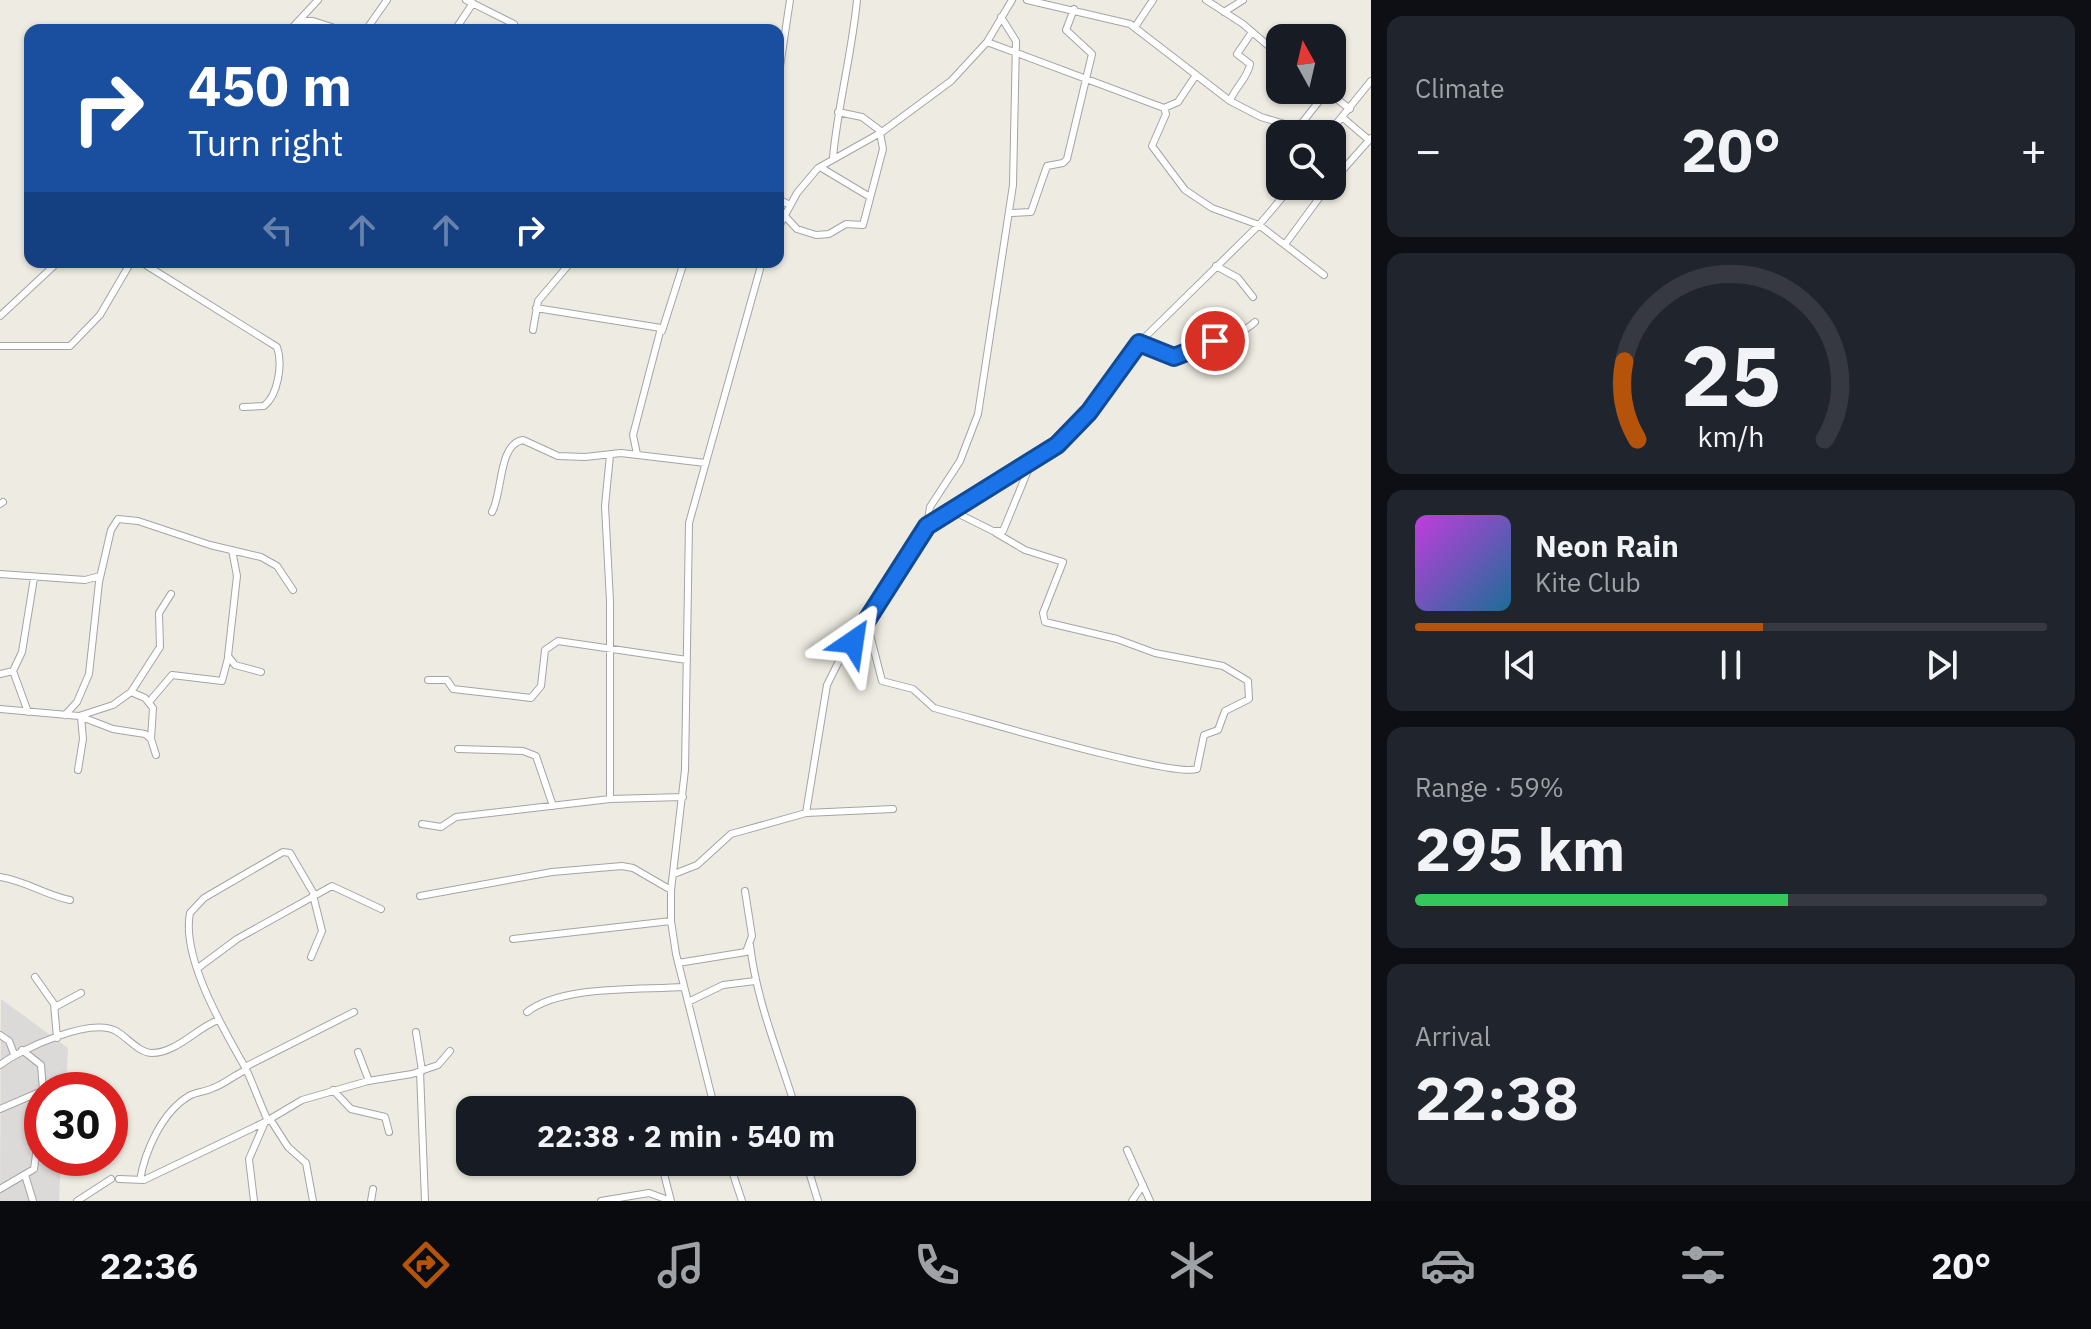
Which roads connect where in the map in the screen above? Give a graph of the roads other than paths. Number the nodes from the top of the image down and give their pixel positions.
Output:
1 (318, 0) edge
2 (387, 0) edge
3 (790, 0) edge
4 (857, 0) edge
5 (1012, 0) edge
6 (1027, 0) edge
7 (1153, 0) edge
8 (1206, 0) edge
9 (1243, 0) edge
10 (470, 2) edge
11 (1074, 9) junction
12 (1224, 12) junction
13 (1001, 17) junction
14 (299, 21) junction
15 (296, 24) edge
16 (322, 24) edge
17 (370, 24) edge
18 (458, 24) edge
19 (514, 24) dead end
20 (1135, 27) junction
21 (1252, 32) junction
22 (784, 40) edge
23 (987, 42) junction
24 (1266, 44) edge
25 (1016, 56) junction
26 (1196, 75) junction
27 (1084, 78) junction
28 (1371, 81) edge
29 (1230, 101) junction
30 (1315, 104) edge
31 (1344, 104) edge
32 (1164, 108) junction
33 (1350, 109) junction
34 (838, 112) junction
35 (1342, 117) junction
36 (1340, 120) edge
37 (881, 132) junction
38 (1370, 139) edge
39 (833, 157) junction
40 (1346, 166) edge
41 (820, 167) junction
42 (870, 197) junction
43 (1280, 200) edge
44 (1318, 200) edge
45 (784, 202) edge
46 (790, 205) junction
47 (1011, 213) junction
48 (784, 215) joint
49 (1259, 225) junction
50 (1286, 243) junction
51 (1216, 266) junction
52 (52, 268) edge
53 (128, 268) edge
54 (151, 268) edge
55 (565, 268) edge
56 (682, 268) edge
57 (760, 268) edge
58 (1324, 275) dead end
59 (1253, 297) dead end
60 (536, 308) junction
61 (0, 316) edge
62 (666, 320) junction
63 (1255, 322) dead end
64 (654, 324) junction
65 (533, 330) dead end
66 (662, 331) junction
67 (1139, 343) junction
68 (0, 346) edge
69 (243, 407) dead end
70 (637, 454) junction
71 (610, 455) junction
72 (705, 463) junction
73 (1031, 463) junction
74 (951, 510) junction
75 (492, 512) dead end
76 (927, 526) junction
77 (996, 533) junction
78 (232, 550) junction
79 (248, 554) junction
80 (236, 563) junction
81 (0, 574) edge
82 (100, 576) junction
83 (34, 578) junction
84 (293, 590) dead end
85 (171, 594) dead end
86 (867, 623) junction
87 (609, 650) junction
88 (228, 656) junction
89 (687, 660) junction
90 (13, 671) junction
91 (261, 672) dead end
92 (0, 674) edge
93 (428, 680) dead end
94 (131, 692) junction
95 (149, 702) junction
96 (0, 709) edge
97 (28, 712) junction
98 (65, 715) junction
99 (80, 717) junction
100 (151, 739) junction
101 (458, 749) dead end
102 (156, 755) dead end
103 (78, 770) dead end
104 (683, 797) junction
105 (610, 799) junction
106 (553, 806) junction
107 (893, 809) dead end
108 (806, 813) junction
109 (422, 824) dead end
110 (674, 874) junction
111 (0, 877) edge
112 (671, 890) junction
113 (745, 891) dead end
114 (314, 895) junction
115 (420, 896) dead end
116 (70, 900) dead end
117 (381, 909) dead end
118 (671, 921) junction
119 (513, 939) dead end
120 (750, 945) junction
121 (311, 957) dead end
122 (678, 963) junction
123 (198, 968) junction
124 (35, 977) dead end
125 (755, 981) junction
126 (684, 987) junction
127 (81, 993) dead end
128 (688, 1002) junction
129 (55, 1007) junction
130 (354, 1012) dead end
131 (527, 1012) dead end
132 (218, 1020) junction
133 (416, 1032) dead end
134 (0, 1035) edge
135 (57, 1038) junction
136 (22, 1050) junction
137 (450, 1051) dead end
138 (358, 1052) dead end
139 (14, 1054) junction
140 (0, 1065) edge
141 (245, 1069) junction
142 (421, 1071) junction
143 (42, 1072) edge
144 (369, 1081) junction
145 (333, 1090) junction
146 (712, 1096) edge
147 (792, 1096) edge
148 (24, 1099) edge
149 (0, 1109) edge
150 (268, 1121) junction
151 (389, 1132) dead end
152 (1127, 1150) dead end
153 (24, 1176) edge
154 (25, 1176) edge
155 (665, 1176) edge
156 (734, 1176) edge
157 (810, 1176) edge
158 (140, 1180) junction
159 (1143, 1185) junction
160 (0, 1189) edge
161 (373, 1189) dead end
162 (33, 1201) edge
163 (77, 1201) edge
164 (254, 1201) edge
165 (313, 1201) edge
166 (371, 1201) edge
167 (425, 1201) edge
168 (601, 1201) edge
169 (671, 1201) edge
170 (742, 1201) edge
171 (818, 1201) edge
172 (1132, 1201) edge
173 (1150, 1201) edge

1 - 14 street
2 - 17 street
3 - 22 street
4 - 34 street
5 - 13 street
6 - 11 street
7 - 20 street
8 - 12 street
9 - 12 street
10 - 18 street
10 - 19 street
11 - 20 street
11 - 27 street
12 - 21 street
13 - 23 street
13 - 25 street
14 - 15 street
14 - 16 street
20 - 26 street
21 - 24 street
21 - 29 street
23 - 25 street
23 - 37 street
25 - 27 street
25 - 47 street
26 - 29 street
26 - 32 street
27 - 32 street
27 - 47 street
28 - 33 street
29 - 30 street
31 - 33 street
32 - 49 street
33 - 35 street
34 - 37 street
34 - 39 street
35 - 36 street
35 - 38 street
37 - 39 street
37 - 42 street
38 - 40 street
39 - 41 street
41 - 42 street
41 - 46 street
42 - 48 street
43 - 49 street
44 - 50 street
45 - 46 street
46 - 48 street
47 - 76 street
49 - 50 street
49 - 51 street
50 - 58 street
51 - 59 street
51 - 67 street
52 - 61 street
53 - 68 street
54 - 69 street
55 - 60 street
56 - 62 street
57 - 72 street
60 - 64 street
60 - 65 street
62 - 64 street
62 - 66 street
63 - 67 street
64 - 66 street
66 - 70 street
67 - 73 street
70 - 71 street
70 - 72 street
71 - 75 street
71 - 87 street
72 - 89 street
73 - 74 street
73 - 77 street
74 - 76 street
74 - 77 street
76 - 86 street
77 - 86 street
78 - 79 street
78 - 80 street
78 - 82 street
79 - 80 street
79 - 84 street
80 - 88 street
81 - 83 street
82 - 83 street
82 - 98 street
83 - 90 street
85 - 94 street
86 - 108 street
87 - 89 street
87 - 93 street
87 - 105 street
88 - 91 street
88 - 95 street
89 - 104 street
90 - 92 street
90 - 97 street
94 - 95 street
94 - 99 street
95 - 100 street
96 - 97 street
97 - 98 street
98 - 99 street
99 - 100 street
99 - 103 street
100 - 102 street
101 - 106 street
104 - 105 street
104 - 110 street
105 - 106 street
106 - 109 street
107 - 108 street
108 - 110 street
110 - 112 street
111 - 116 street
112 - 115 street
112 - 118 street
113 - 120 street
114 - 117 street
114 - 121 street
114 - 123 street
114 - 123 street
118 - 119 street
118 - 122 street
120 - 122 street
120 - 125 street
122 - 126 street
123 - 132 street
124 - 129 street
125 - 128 street
125 - 147 street
126 - 128 street
126 - 131 street
127 - 129 street
128 - 146 street
129 - 135 street
130 - 141 street
132 - 135 street
132 - 141 street
133 - 142 street
134 - 139 street
135 - 136 street
136 - 139 street
136 - 143 street
137 - 142 street
138 - 144 street
139 - 140 street
141 - 150 street
141 - 158 street
142 - 144 street
142 - 167 street
144 - 145 street
145 - 150 street
145 - 151 street
148 - 149 street
150 - 158 street
150 - 164 street
150 - 165 street
152 - 159 street
153 - 160 street
154 - 162 street
155 - 169 street
156 - 170 street
157 - 171 street
158 - 163 street
159 - 172 street
159 - 173 street
161 - 166 street
168 - 169 street

